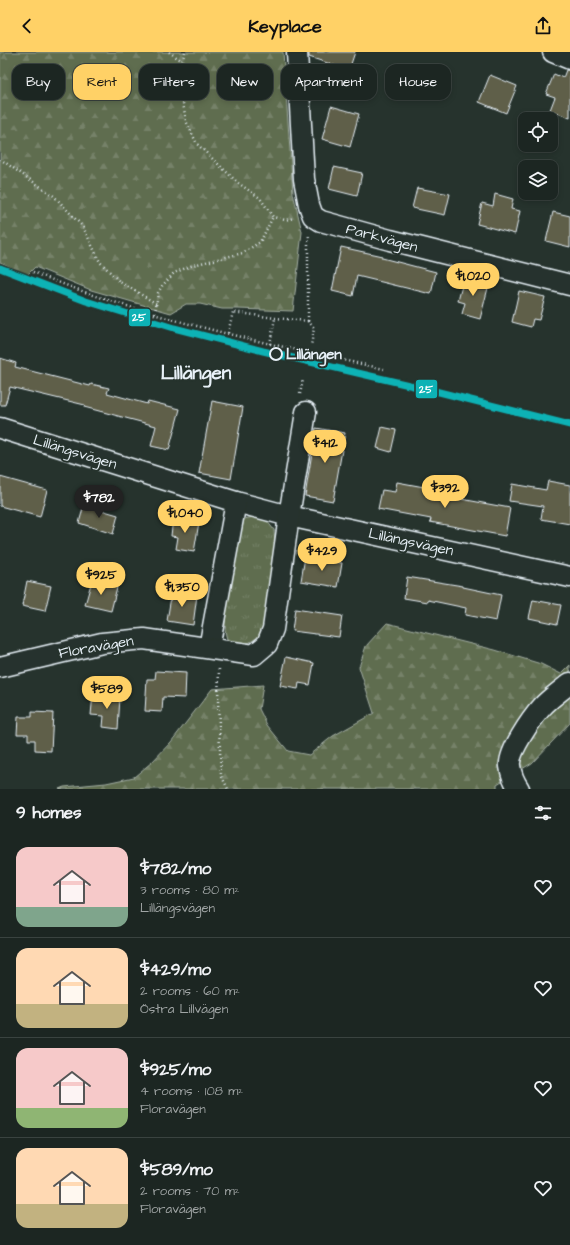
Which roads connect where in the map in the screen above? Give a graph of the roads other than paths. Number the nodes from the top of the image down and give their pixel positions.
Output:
1 (297, 52) edge
2 (553, 52) edge
3 (570, 59) edge
4 (570, 285) edge
5 (306, 412) dead end
6 (0, 428) edge
7 (236, 502) junction
8 (289, 516) junction
9 (570, 577) edge
10 (213, 648) junction
11 (0, 667) edge
12 (570, 683) edge
13 (519, 789) edge

1 - 4 street, Parkvägen
2 - 3 street
5 - 8 street, Floravägen
6 - 7 street, Lillängsvägen
7 - 8 street, Lillängsvägen
7 - 10 street
8 - 9 street, Lillängsvägen
8 - 10 street, Floravägen
10 - 11 street, Floravägen
12 - 13 street

